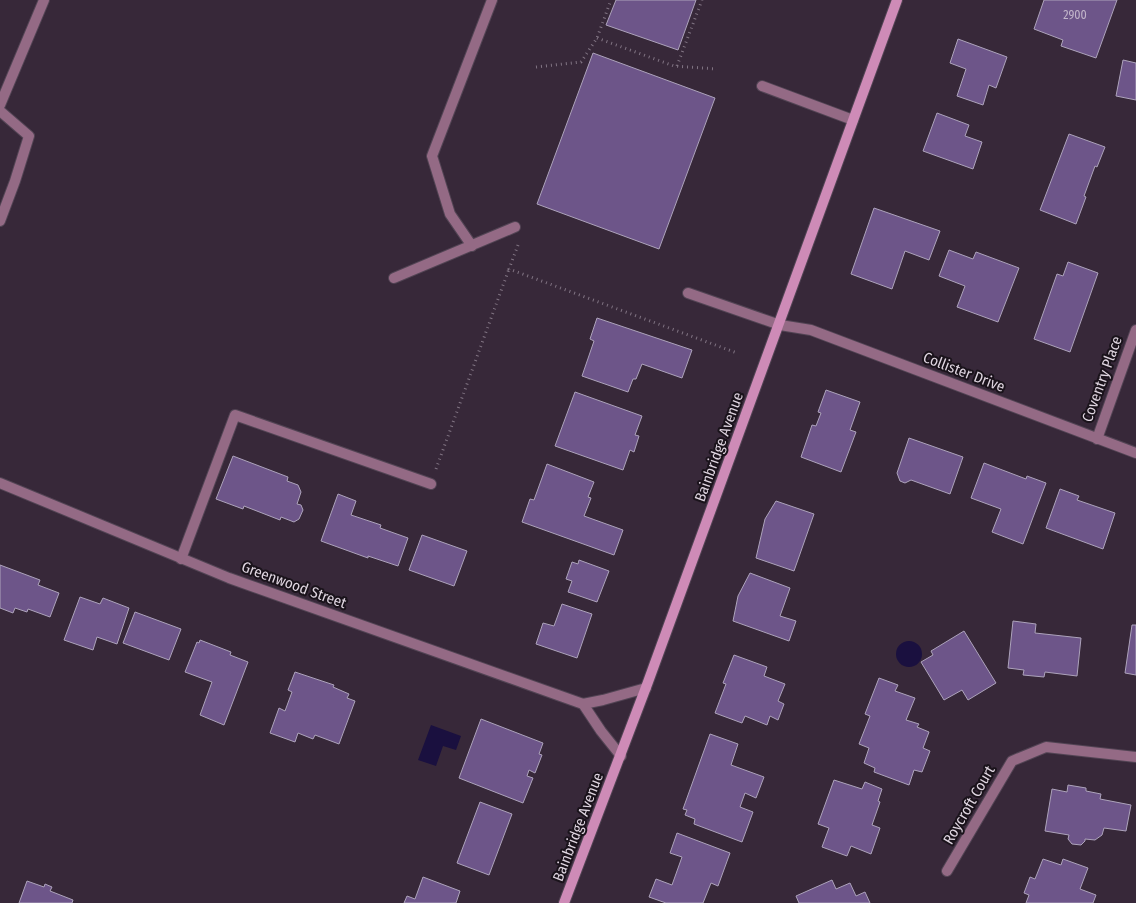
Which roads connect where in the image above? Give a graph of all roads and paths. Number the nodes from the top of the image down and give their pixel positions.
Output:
1 (44, 0) edge
2 (492, 0) edge
3 (611, 0) edge
4 (702, 0) edge
5 (897, 0) edge
6 (597, 38) junction
7 (677, 66) junction
8 (536, 68) dead end
9 (717, 69) dead end
10 (762, 86) dead end
11 (0, 105) edge
12 (0, 111) edge
13 (854, 120) junction
14 (0, 221) edge
15 (515, 228) dead end
16 (521, 238) dead end
17 (472, 246) junction
18 (509, 269) junction
19 (394, 278) dead end
20 (688, 293) dead end
21 (780, 324) junction
22 (1136, 330) edge
23 (737, 353) dead end
24 (1097, 439) junction
25 (1136, 453) edge
26 (0, 484) edge
27 (431, 484) joint
28 (181, 559) junction
29 (646, 688) junction
30 (583, 704) junction
31 (621, 756) junction
32 (1136, 757) edge
33 (947, 871) dead end
34 (564, 903) edge

1 - 11 street
2 - 17 street
3 - 6 path
4 - 7 path
5 - 13 street, Bainbridge Avenue
6 - 7 path
6 - 8 path
7 - 9 path
10 - 13 street
12 - 14 street
13 - 21 street, Bainbridge Avenue
15 - 17 street
16 - 18 path
17 - 19 street
18 - 23 path
18 - 27 path
20 - 21 street, Collister Drive
21 - 24 street, Collister Drive
21 - 29 street, Bainbridge Avenue
22 - 24 street, Coventry Place
24 - 25 street, Collister Drive
26 - 28 street, Greenwood Street
27 - 28 street
28 - 30 street, Greenwood Street
29 - 30 street
29 - 31 street, Bainbridge Avenue
30 - 31 street
31 - 34 street, Bainbridge Avenue
32 - 33 street, Roycroft Court

